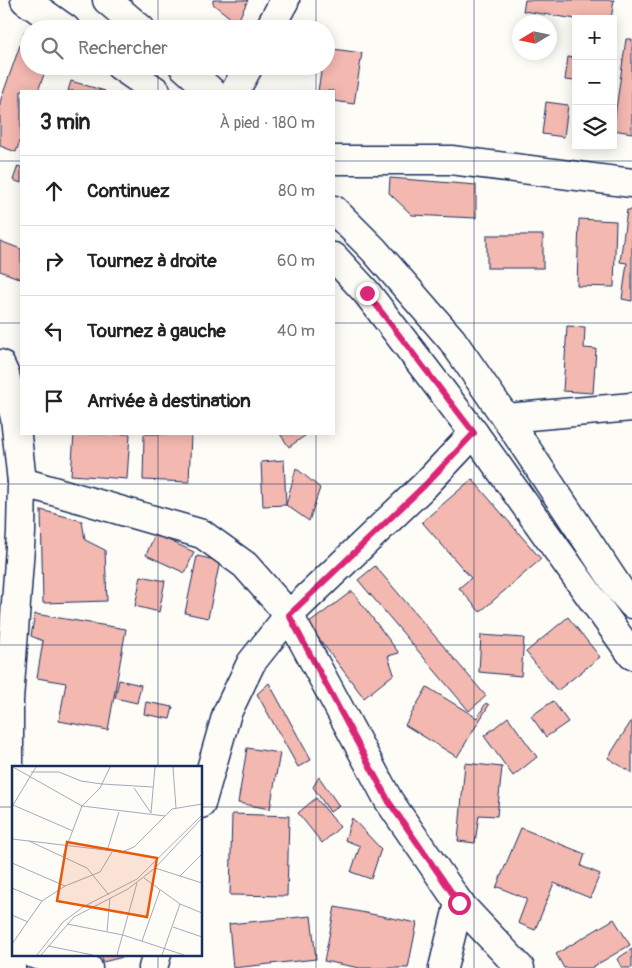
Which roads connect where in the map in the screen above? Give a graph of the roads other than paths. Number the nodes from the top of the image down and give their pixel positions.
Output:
1 (25, 0) edge
2 (285, 0) edge
3 (110, 1) edge
4 (53, 20) edge
5 (131, 20) edge
6 (274, 20) edge
7 (133, 75) edge
8 (193, 75) edge
9 (244, 75) edge
10 (155, 90) edge
11 (210, 90) edge
12 (236, 90) edge
13 (335, 160) edge
14 (632, 182) edge
15 (335, 211) edge
16 (335, 258) edge
17 (0, 364) edge
18 (632, 407) edge
19 (506, 418) junction
20 (474, 433) junction
21 (22, 482) junction
22 (11, 532) edge
23 (632, 604) edge
24 (289, 615) junction
25 (632, 655) edge
26 (202, 800) edge
27 (12, 890) edge
28 (459, 903) junction
29 (28, 956) edge
30 (88, 968) edge
31 (444, 968) edge
32 (520, 968) edge

1 - 4 street
2 - 6 street
3 - 5 street
7 - 10 street
8 - 11 street
9 - 12 street
13 - 14 street
15 - 19 street
16 - 20 street
17 - 21 street
18 - 19 street
19 - 23 street
20 - 24 street
20 - 25 street
21 - 22 street
21 - 24 street
22 - 27 street
24 - 26 street
24 - 28 street
28 - 31 street
28 - 32 street
29 - 30 street

